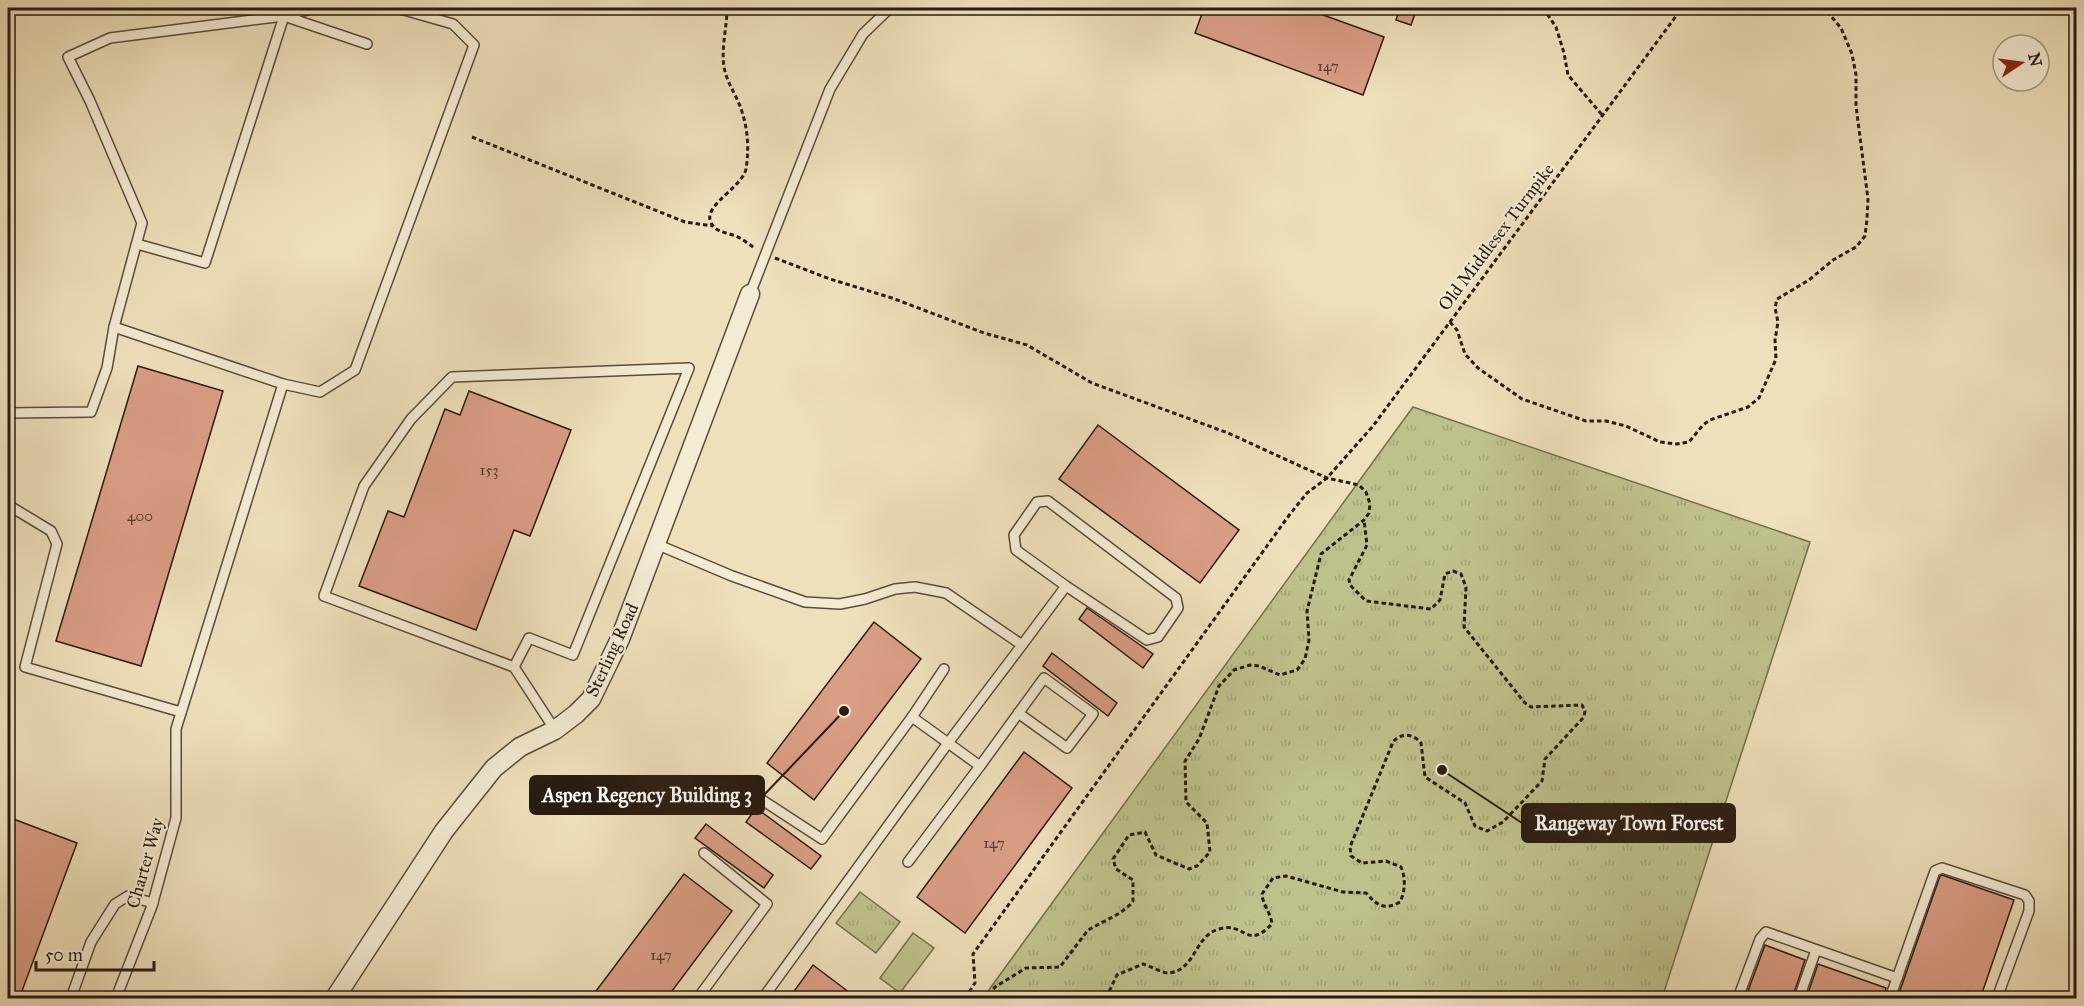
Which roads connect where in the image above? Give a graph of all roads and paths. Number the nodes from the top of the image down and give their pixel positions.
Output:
1 (315, 8) edge
2 (397, 8) edge
3 (727, 8) edge
4 (890, 8) edge
5 (1543, 8) edge
6 (1682, 8) edge
7 (1824, 8) edge
8 (284, 16) junction
9 (367, 44) dead end
10 (1603, 116) junction
11 (472, 137) dead end
12 (713, 226) junction
13 (137, 244) junction
14 (767, 255) junction
15 (750, 294) joint
16 (1450, 321) junction
17 (114, 327) junction
18 (283, 384) junction
19 (8, 413) edge
20 (1327, 478) junction
21 (8, 505) edge
22 (1364, 520) junction
23 (656, 544) junction
24 (1066, 586) junction
25 (1022, 645) junction
26 (514, 668) junction
27 (944, 669) dead end
28 (181, 712) junction
29 (1018, 713) junction
30 (912, 717) junction
31 (555, 730) junction
32 (948, 743) junction
33 (980, 766) junction
34 (750, 792) dead end
35 (705, 853) dead end
36 (908, 862) dead end
37 (153, 903) junction
38 (1816, 950) junction
39 (1897, 978) junction
40 (72, 999) edge
41 (116, 999) edge
42 (335, 999) edge
43 (698, 999) edge
44 (763, 999) edge
45 (965, 999) edge
46 (986, 999) edge
47 (1106, 999) edge
48 (1738, 999) edge
49 (1799, 999) edge
50 (1890, 999) edge
51 (1997, 999) edge

1 - 8 lane
2 - 18 lane
3 - 12 path
4 - 14 lane
5 - 10 path
6 - 10 path, Old Middlesex Turnpike
7 - 16 path
8 - 9 lane
8 - 13 lane
8 - 13 lane
10 - 16 path, Old Middlesex Turnpike
11 - 12 path
12 - 14 path
13 - 17 lane
14 - 15 lane
14 - 20 path
15 - 23 street, Sterling Road
16 - 20 path, Old Middlesex Turnpike
17 - 18 lane
17 - 19 lane
18 - 28 lane, Charter Way
20 - 22 path
20 - 45 path, Old Middlesex Turnpike
21 - 28 lane
22 - 46 path
22 - 47 path
23 - 25 lane
23 - 31 street, Sterling Road
24 - 24 lane
24 - 25 lane
25 - 32 lane
26 - 26 lane
26 - 31 lane
27 - 30 lane
28 - 37 lane, Charter Way
29 - 29 lane
29 - 33 lane
30 - 32 lane
30 - 34 lane
31 - 42 street, Sterling Road
32 - 33 lane
32 - 44 lane
33 - 36 lane
35 - 43 lane
37 - 40 lane
37 - 41 lane, Charter Way
38 - 39 lane
38 - 48 lane
38 - 49 lane
39 - 50 lane
39 - 51 lane

